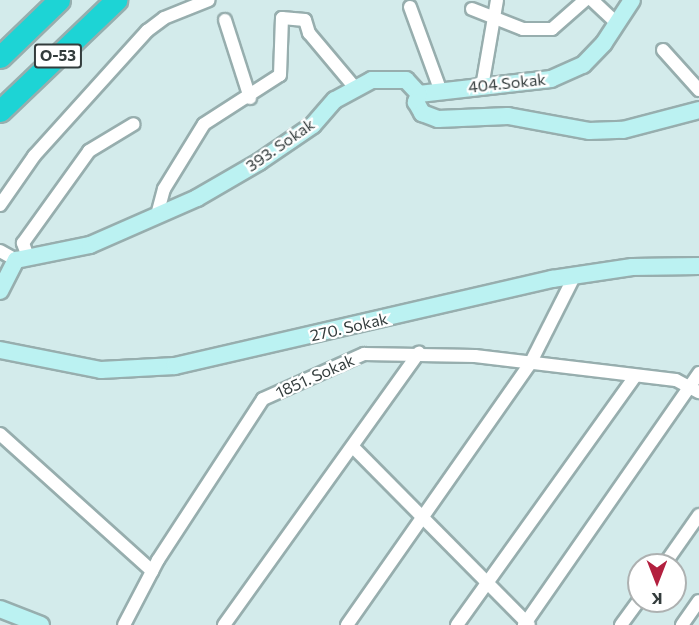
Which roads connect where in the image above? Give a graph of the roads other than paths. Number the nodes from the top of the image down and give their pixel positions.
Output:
1 (59, 0) edge
2 (116, 0) edge
3 (209, 0) edge
4 (496, 0) edge
5 (585, 0) edge
6 (592, 0) edge
7 (632, 0) edge
8 (411, 7) dead end
9 (472, 9) dead end
10 (496, 17) junction
11 (225, 20) dead end
12 (617, 23) junction
13 (663, 50) dead end
14 (0, 57) edge
15 (482, 87) junction
16 (356, 89) junction
17 (440, 89) junction
18 (699, 90) edge
19 (419, 94) junction
20 (250, 98) junction
21 (699, 110) edge
22 (0, 111) edge
23 (134, 124) dead end
24 (0, 205) edge
25 (157, 215) junction
26 (0, 251) edge
27 (22, 258) junction
28 (699, 266) edge
29 (575, 275) junction
30 (0, 291) edge
31 (0, 350) edge
32 (419, 353) junction
33 (530, 364) junction
34 (699, 373) edge
35 (635, 376) junction
36 (694, 389) edge
37 (1, 436) edge
38 (352, 447) junction
39 (699, 515) edge
40 (424, 519) junction
41 (672, 553) edge
42 (152, 571) junction
43 (487, 583) junction
44 (699, 601) edge
45 (0, 609) edge
46 (16, 621) edge
47 (526, 624) edge
48 (41, 625) edge
49 (124, 625) edge
50 (224, 625) edge
51 (347, 625) edge
52 (457, 625) edge
53 (682, 625) edge

1 - 14 highway, O-53
2 - 22 highway, O-53
3 - 24 street
4 - 10 street
5 - 10 street
6 - 12 street
7 - 12 street, 404.Sokak
8 - 17 street
9 - 10 street
10 - 15 street
11 - 20 street
12 - 15 street, 404.Sokak
13 - 18 street
15 - 17 street, 404.Sokak
16 - 19 street, 393. Sokak
16 - 20 street
16 - 25 street, 393. Sokak
17 - 19 street, 404.Sokak
19 - 21 street
20 - 25 street
23 - 27 street
25 - 27 street, 393. Sokak
26 - 27 street
27 - 30 street
28 - 29 street, 270. Sokak
29 - 31 street, 270. Sokak
29 - 33 street
32 - 33 street, 1851. Sokak
32 - 38 street
32 - 42 street, 1851. Sokak
33 - 35 street, 1851. Sokak
33 - 40 street
34 - 36 street
35 - 36 street, 1851. Sokak
35 - 43 street
36 - 47 street
37 - 42 street
38 - 40 street
38 - 50 street
39 - 41 street
40 - 43 street
40 - 51 street
42 - 49 street, 1851. Sokak
43 - 47 street
43 - 52 street
44 - 53 street
45 - 46 street
46 - 48 street

